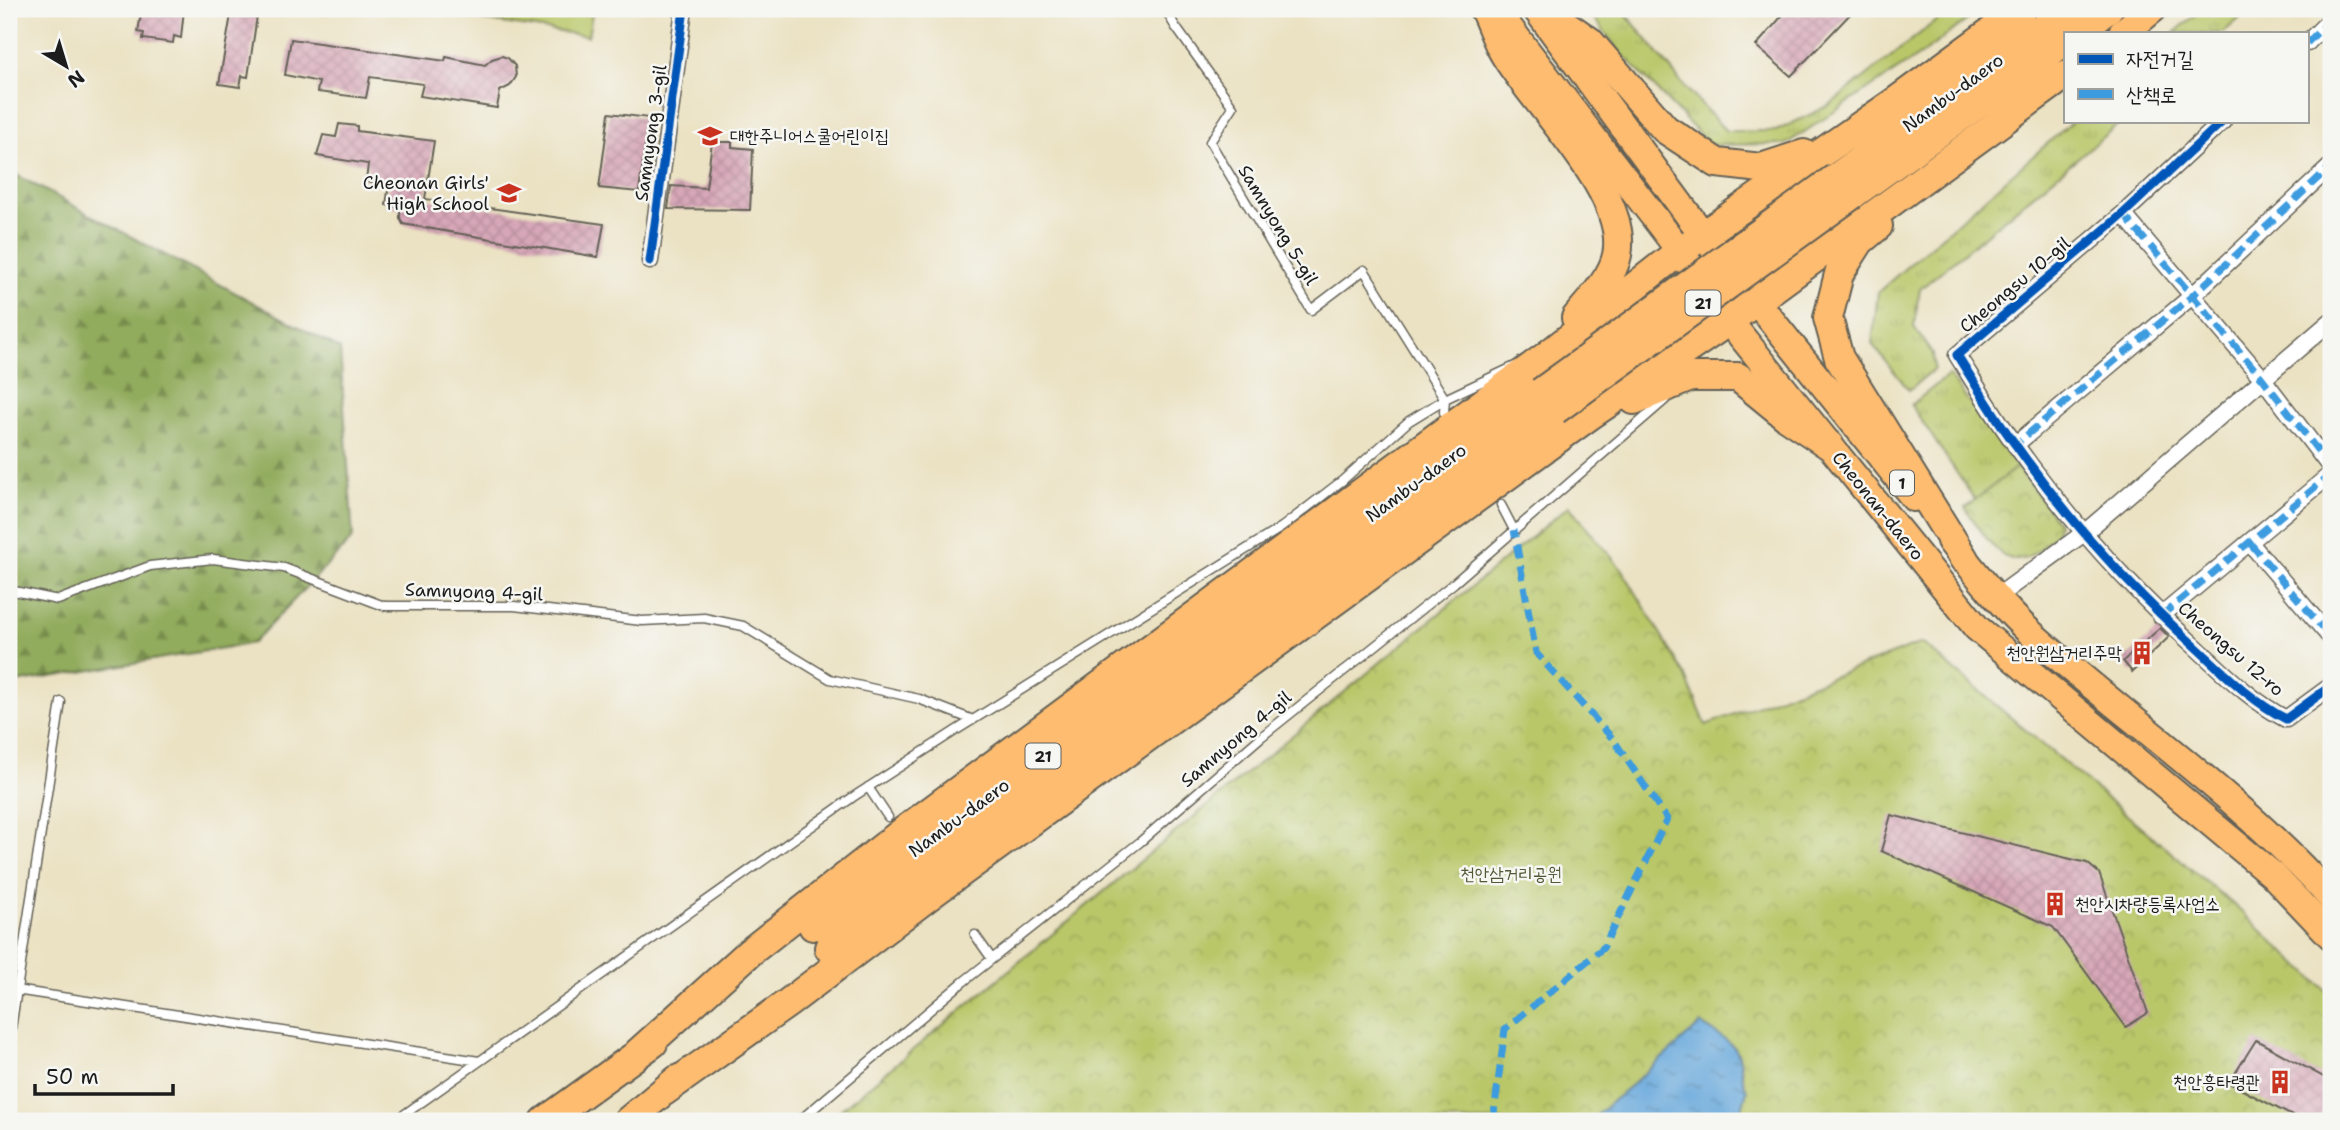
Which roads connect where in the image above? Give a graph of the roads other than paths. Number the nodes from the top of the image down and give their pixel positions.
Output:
1 (684, 9) edge
2 (1165, 9) edge
3 (1484, 9) edge
4 (1495, 9) edge
5 (1536, 9) edge
6 (1543, 9) edge
7 (2022, 9) edge
8 (2068, 9) edge
9 (2108, 9) edge
10 (2152, 9) edge
11 (2331, 19) edge
12 (2077, 32) edge
13 (2124, 32) edge
14 (2064, 42) edge
15 (2308, 42) edge
16 (2064, 76) edge
17 (1895, 102) junction
18 (2222, 122) edge
19 (1984, 134) junction
20 (1818, 155) junction
21 (2331, 166) edge
22 (1845, 186) junction
23 (2123, 214) junction
24 (1857, 227) junction
25 (1703, 235) junction
26 (1680, 251) junction
27 (650, 261) dead end
28 (2192, 296) junction
29 (1755, 301) junction
30 (1729, 321) junction
31 (2331, 321) edge
32 (1545, 357) junction
33 (1691, 377) junction
34 (2263, 379) junction
35 (1445, 399) junction
36 (1548, 401) junction
37 (1444, 412) dead end
38 (1589, 416) junction
39 (1829, 445) junction
40 (2015, 445) junction
41 (2331, 468) edge
42 (2331, 474) edge
43 (1501, 505) dead end
44 (1514, 530) junction
45 (2084, 533) junction
46 (2250, 543) junction
47 (1964, 559) junction
48 (9, 590) edge
49 (1997, 596) junction
50 (2161, 616) junction
51 (2331, 638) edge
52 (2331, 686) edge
53 (61, 702) dead end
54 (973, 720) junction
55 (868, 787) junction
56 (888, 817) dead end
57 (2331, 898) edge
58 (975, 935) dead end
59 (2331, 936) edge
60 (992, 959) junction
61 (9, 989) edge
62 (18, 990) junction
63 (9, 1042) edge
64 (638, 1054) junction
65 (479, 1060) junction
66 (663, 1092) junction
67 (395, 1121) edge
68 (545, 1121) edge
69 (628, 1121) edge
70 (799, 1121) edge

1 - 27 street, Samnyong 3-gil
2 - 35 lane, Samnyong 5-gil
3 - 32 highway
4 - 26 main road, Cheonan-daero / 1
5 - 25 main road, Cheonan-daero / 1
6 - 17 highway
7 - 17 highway
8 - 22 highway, Nambu-daero / 21
9 - 12 highway
10 - 13 highway
11 - 15 street
14 - 22 highway, Nambu-daero / 21
16 - 19 highway
17 - 20 highway
18 - 23 street, Cheongsu 10-gil
19 - 24 highway
19 - 47 highway
20 - 24 highway
20 - 25 highway
21 - 28 street
22 - 36 highway, 21, bridge
23 - 28 street
23 - 40 street, Cheongsu 10-gil
24 - 29 highway
25 - 26 highway
25 - 29 main road, Cheonan-daero / 1
26 - 30 main road, Cheonan-daero / 1
26 - 32 highway
28 - 34 street
28 - 40 street
29 - 30 highway
29 - 47 main road, Cheonan-daero / 1
30 - 38 highway
30 - 39 main road, Cheonan-daero / 1
31 - 34 street
32 - 35 lane
32 - 64 highway
33 - 38 highway
33 - 39 highway
33 - 44 lane, Samnyong 4-gil
34 - 41 street
34 - 45 street
35 - 37 lane
35 - 54 lane
36 - 64 highway, Nambu-daero / 21
36 - 66 highway, Nambu-daero / 21
38 - 66 highway
39 - 59 main road, Cheonan-daero / 1
40 - 45 street, Cheongsu 10-gil
42 - 46 street, Cheongsu 12-ro
43 - 44 lane
44 - 60 lane, Samnyong 4-gil
45 - 49 street
45 - 50 street, Cheongsu 10-gil
46 - 50 street, Cheongsu 12-ro
46 - 51 street
47 - 49 main road, Cheonan-daero / 1
48 - 54 lane, Samnyong 4-gil
49 - 57 main road, Cheonan-daero / 1
50 - 52 street, Cheongsu 12-ro
53 - 62 lane
54 - 55 lane
55 - 56 lane
55 - 65 lane
58 - 60 lane
60 - 70 lane, Samnyong 4-gil
61 - 62 lane
62 - 63 lane
62 - 65 lane
64 - 68 highway, Nambu-daero / 21
65 - 67 lane
66 - 69 highway, Nambu-daero / 21

